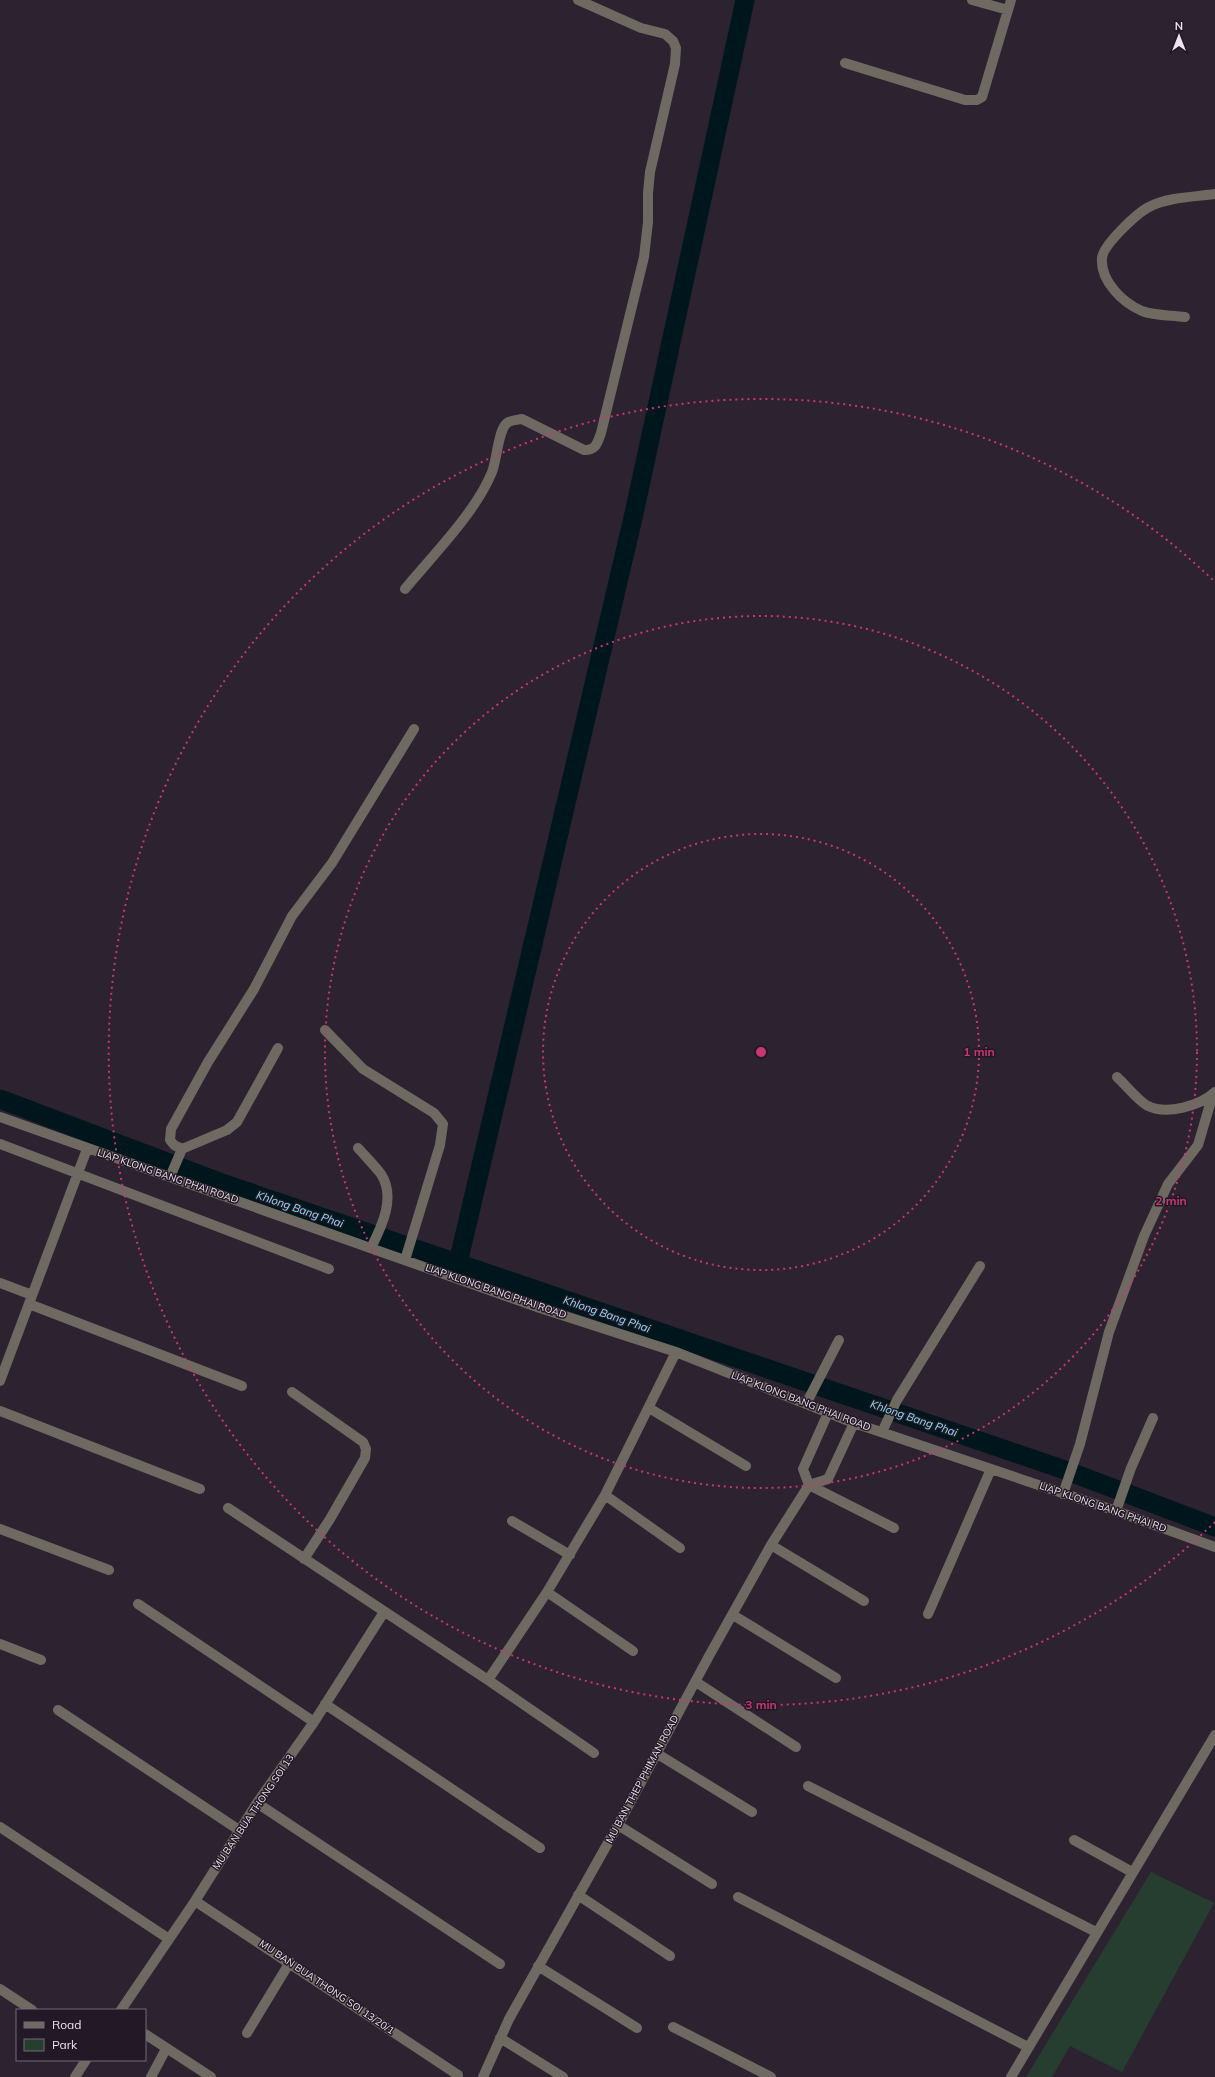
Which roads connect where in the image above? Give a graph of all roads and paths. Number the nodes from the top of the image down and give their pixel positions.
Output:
1 (578, 0) edge
2 (972, 0) edge
3 (1011, 0) edge
4 (1008, 10) junction
5 (845, 63) dead end
6 (1215, 194) edge
7 (1185, 317) dead end
8 (405, 589) dead end
9 (414, 729) dead end
10 (325, 1030) dead end
11 (278, 1048) dead end
12 (1117, 1076) dead end
13 (1214, 1093) edge
14 (0, 1117) edge
15 (0, 1144) edge
16 (358, 1148) dead end
17 (87, 1149) junction
18 (181, 1151) junction
19 (78, 1172) junction
20 (171, 1172) junction
21 (371, 1248) junction
22 (405, 1260) junction
23 (980, 1266) dead end
24 (329, 1269) dead end
25 (0, 1283) edge
26 (30, 1300) junction
27 (839, 1340) dead end
28 (676, 1352) junction
29 (0, 1381) edge
30 (242, 1386) dead end
31 (292, 1392) dead end
32 (808, 1400) junction
33 (649, 1408) junction
34 (0, 1411) edge
35 (828, 1413) junction
36 (1153, 1418) dead end
37 (854, 1423) junction
38 (884, 1428) junction
39 (746, 1466) dead end
40 (991, 1469) junction
41 (809, 1485) junction
42 (200, 1489) dead end
43 (605, 1494) junction
44 (1063, 1494) junction
45 (1118, 1507) junction
46 (228, 1508) dead end
47 (512, 1521) dead end
48 (894, 1528) dead end
49 (0, 1529) edge
50 (771, 1545) junction
51 (1215, 1547) edge
52 (680, 1548) dead end
53 (570, 1555) junction
54 (304, 1559) junction
55 (109, 1570) dead end
56 (547, 1592) junction
57 (864, 1601) dead end
58 (138, 1604) dead end
59 (384, 1612) junction
60 (928, 1614) dead end
61 (733, 1615) junction
62 (0, 1644) edge
63 (633, 1651) dead end
64 (41, 1660) dead end
65 (836, 1678) dead end
66 (488, 1680) junction
67 (696, 1682) junction
68 (325, 1704) junction
69 (58, 1710) dead end
70 (314, 1722) junction
71 (1215, 1735) edge
72 (796, 1747) dead end
73 (594, 1753) dead end
74 (656, 1754) junction
75 (808, 1786) dead end
76 (257, 1803) junction
77 (752, 1812) dead end
78 (618, 1825) junction
79 (0, 1827) edge
80 (239, 1830) junction
81 (1074, 1840) dead end
82 (540, 1848) dead end
83 (1132, 1872) junction
84 (712, 1884) dead end
85 (578, 1895) junction
86 (738, 1897) dead end
87 (195, 1901) junction
88 (1096, 1932) junction
89 (169, 1939) junction
90 (670, 1956) dead end
91 (290, 1962) junction
92 (500, 1964) dead end
93 (538, 1966) junction
94 (0, 1989) edge
95 (30, 2009) edge
96 (122, 2009) edge
97 (674, 2027) dead end
98 (637, 2028) dead end
99 (247, 2033) dead end
100 (146, 2035) edge
101 (500, 2038) junction
102 (1028, 2047) junction
103 (166, 2049) junction
104 (85, 2061) edge
105 (458, 2074) dead end
106 (75, 2077) edge
107 (151, 2077) edge
108 (211, 2077) edge
109 (483, 2077) edge
110 (563, 2077) edge
111 (771, 2077) edge
112 (1011, 2077) edge

1 - 8 street
2 - 4 street
3 - 4 street
4 - 5 street
6 - 7 street
9 - 18 street
10 - 22 street
11 - 18 street
12 - 13 street
13 - 44 street
14 - 17 street, LIAP KLONG BANG PHAI ROAD
15 - 19 street
16 - 21 street
17 - 19 street
17 - 20 street, LIAP KLONG BANG PHAI ROAD
18 - 20 street
19 - 24 street
19 - 26 street
20 - 21 street, LIAP KLONG BANG PHAI ROAD
21 - 22 street, LIAP KLONG BANG PHAI ROAD
22 - 28 street, LIAP KLONG BANG PHAI ROAD
23 - 38 street
25 - 26 street
26 - 29 street
26 - 30 street
27 - 32 street
28 - 32 street, LIAP KLONG BANG PHAI ROAD
28 - 33 street
31 - 54 street
32 - 35 street, LIAP KLONG BANG PHAI ROAD
33 - 39 street
33 - 43 street
34 - 42 street
35 - 37 street, LIAP KLONG BANG PHAI ROAD
35 - 41 street
36 - 45 street
37 - 38 street, LIAP KLONG BANG PHAI ROAD
37 - 41 street
38 - 40 street, LIAP KLONG BANG PHAI ROAD
40 - 44 street, LIAP KLONG BANG PHAI RD
40 - 60 street
41 - 48 street
41 - 50 street, MU BAN THEP PHIMAN ROAD
43 - 52 street
43 - 53 street
44 - 45 street, LIAP KLONG BANG PHAI RD
45 - 51 street, LIAP KLONG BANG PHAI RD
46 - 54 street
47 - 53 street
49 - 55 street
50 - 57 street
50 - 61 street, MU BAN THEP PHIMAN ROAD
53 - 56 street
54 - 59 street
56 - 63 street
56 - 66 street
58 - 70 street
59 - 66 street
59 - 68 street, MU BAN BUA THONG SOI 13
61 - 65 street
61 - 67 street, MU BAN THEP PHIMAN ROAD
62 - 64 street
66 - 73 street
67 - 72 street
67 - 74 street, MU BAN THEP PHIMAN ROAD
68 - 70 street, MU BAN BUA THONG SOI 13
68 - 82 street
69 - 80 street
70 - 76 street, MU BAN BUA THONG SOI 13
71 - 83 street
74 - 77 street
74 - 78 street, MU BAN THEP PHIMAN ROAD
75 - 88 street
76 - 80 street, MU BAN BUA THONG SOI 13
76 - 92 street
78 - 84 street
78 - 85 street, MU BAN THEP PHIMAN ROAD
79 - 89 street
80 - 87 street, MU BAN BUA THONG SOI 13
81 - 83 street
83 - 88 street
85 - 90 street
85 - 93 street, MU BAN THEP PHIMAN ROAD
86 - 102 street
87 - 89 street, MU BAN BUA THONG SOI 13
87 - 91 street, MU BAN BUA THONG SOI 13/20/1
88 - 102 street
89 - 96 street, MU BAN BUA THONG SOI 13
91 - 99 street
91 - 105 street, MU BAN BUA THONG SOI 13/20/1
93 - 98 street
93 - 101 street, MU BAN THEP PHIMAN ROAD
94 - 95 street
97 - 111 street
100 - 103 street
101 - 109 street, MU BAN THEP PHIMAN ROAD
101 - 110 street
102 - 112 street
103 - 107 street
103 - 108 street
104 - 106 street

